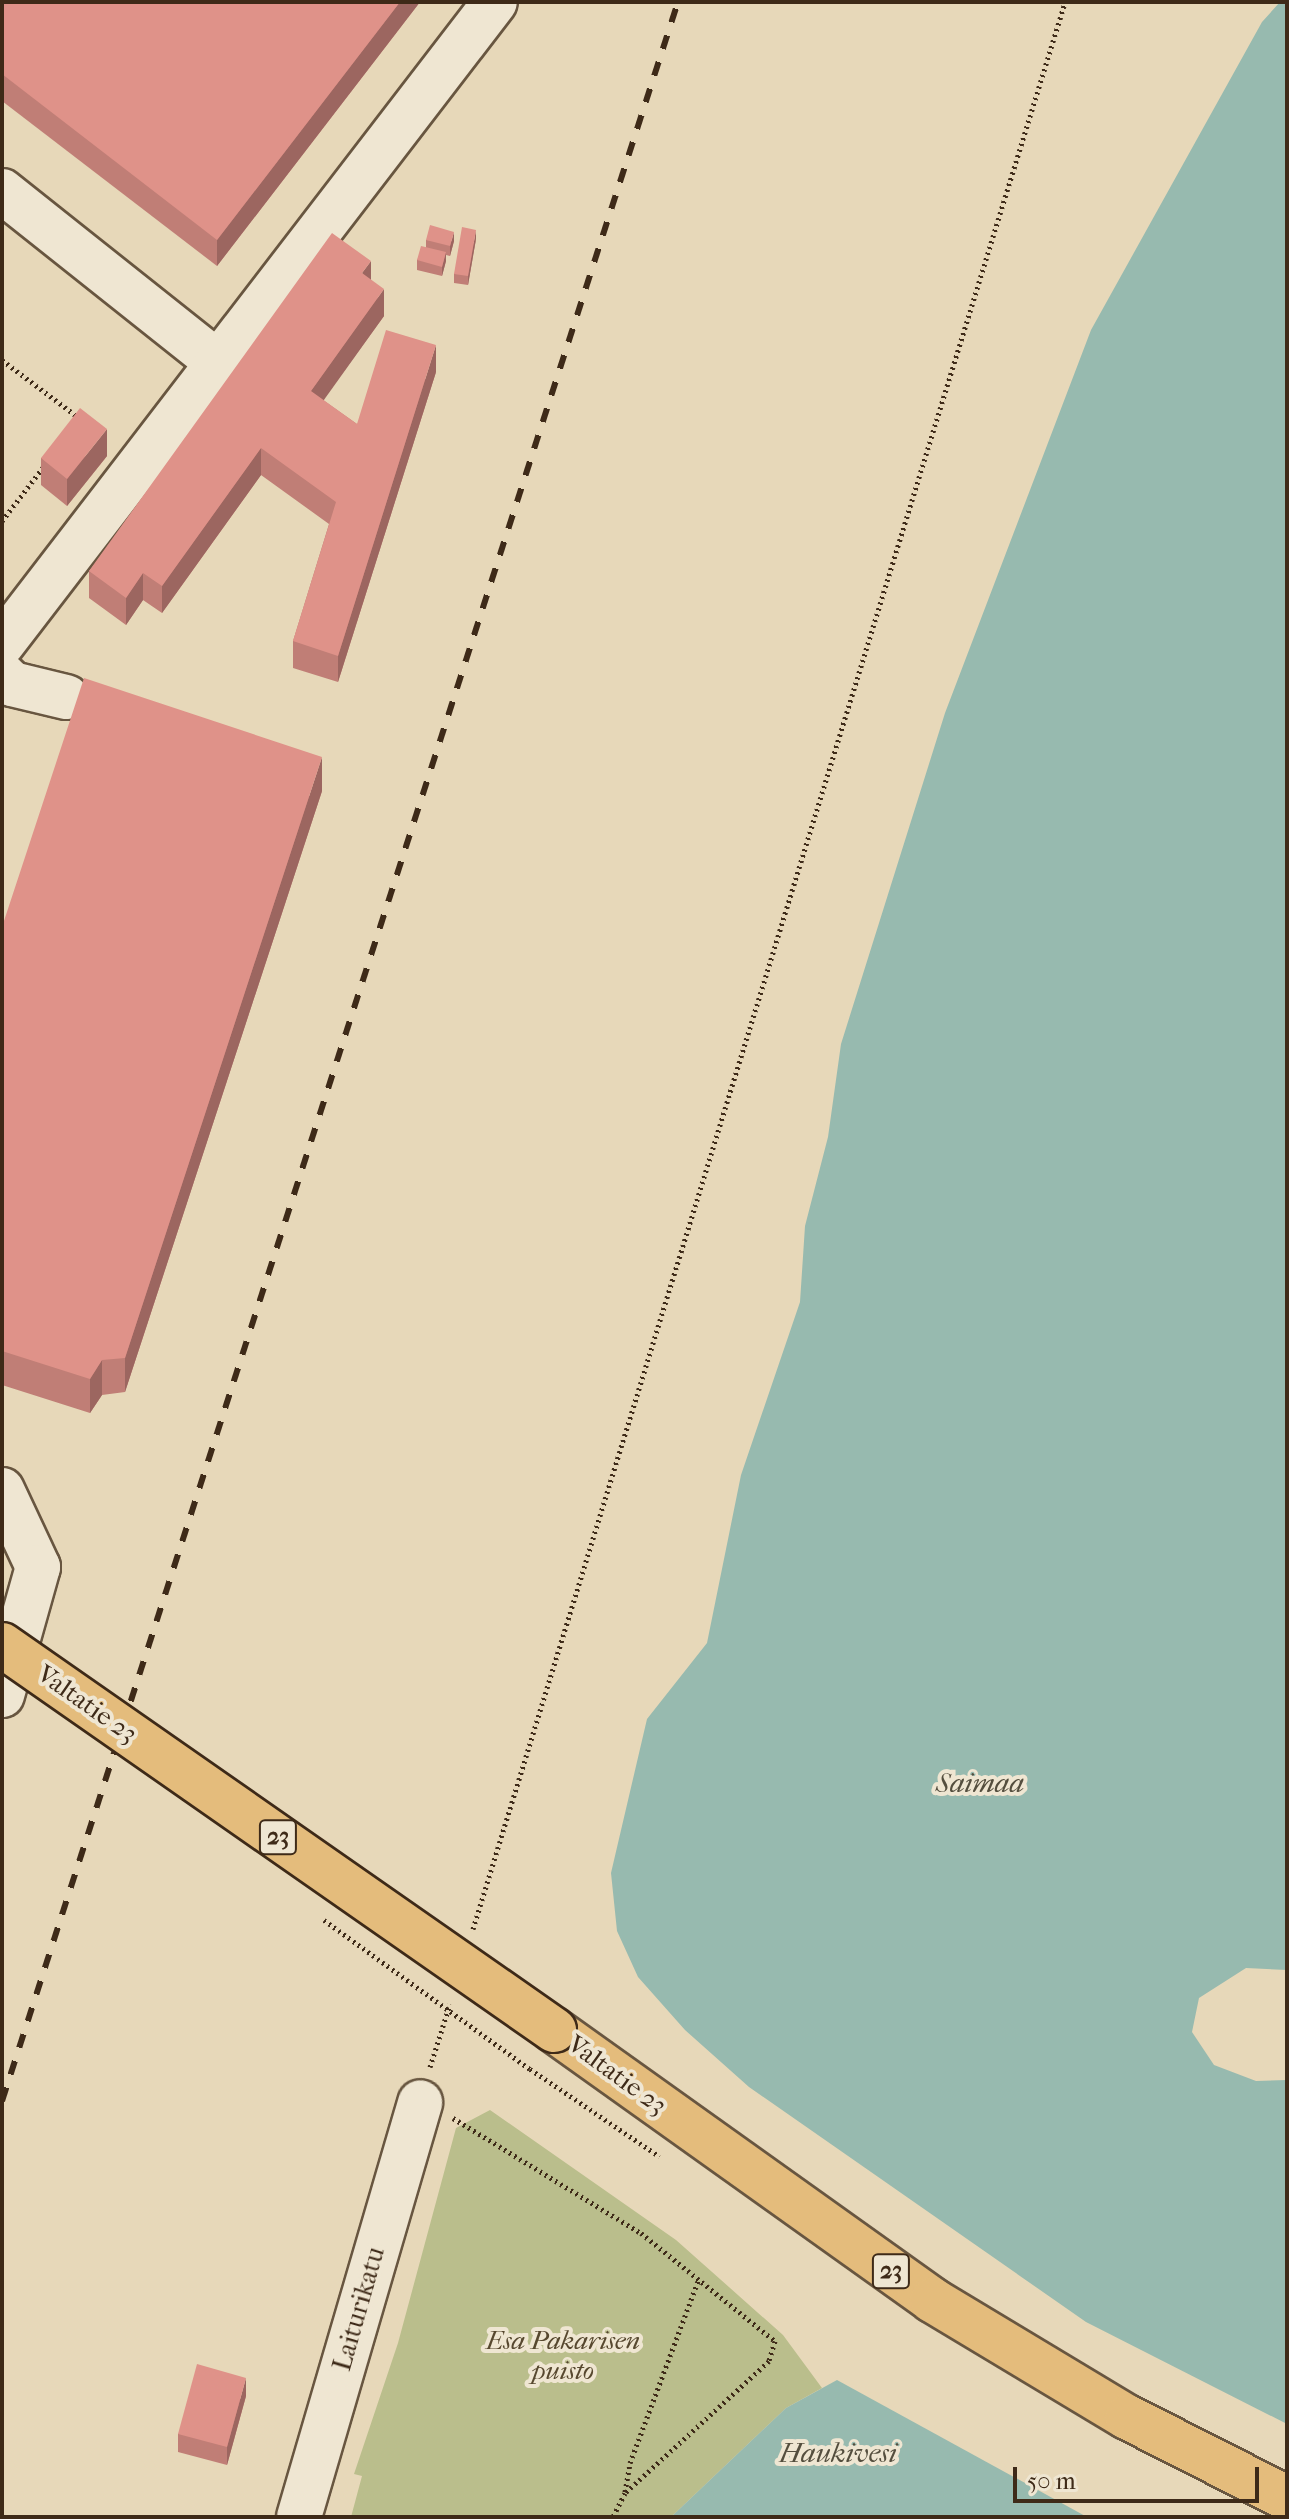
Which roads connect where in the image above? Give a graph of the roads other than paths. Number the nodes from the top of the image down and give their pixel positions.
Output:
1 (495, 2) edge
2 (2, 191) edge
3 (218, 363) junction
4 (2, 644) edge
5 (2, 674) edge
6 (66, 697) dead end
7 (2, 1490) edge
8 (2, 1645) edge
9 (2, 1695) edge
10 (420, 2102) road end
11 (1275, 2488) edge
12 (299, 2517) edge

1 - 3 street
2 - 3 street
3 - 4 street
5 - 6 street
7 - 9 street
8 - 11 highway, Valtatie 23 / 23, bridge
10 - 12 street, Laiturikatu

